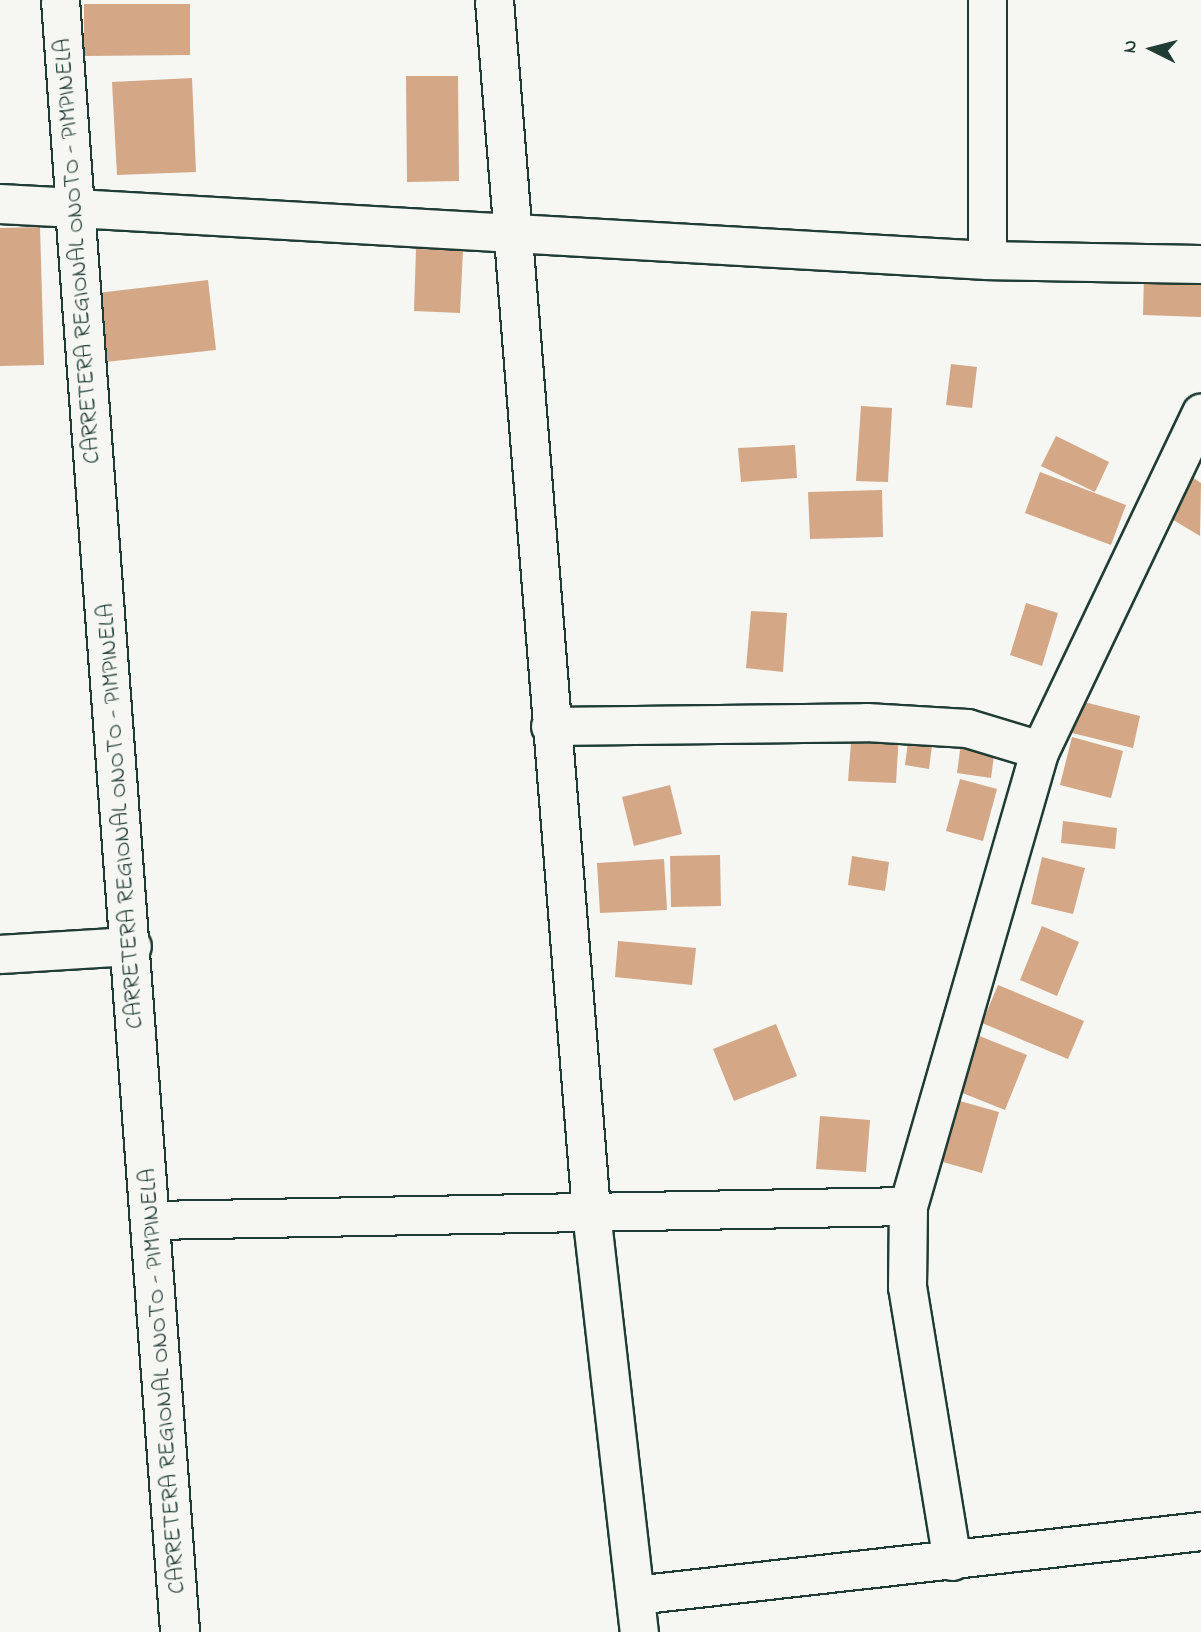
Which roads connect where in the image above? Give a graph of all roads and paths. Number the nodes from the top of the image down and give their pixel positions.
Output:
1 (60, 0) edge
2 (494, 0) edge
3 (987, 0) edge
4 (0, 204) edge
5 (75, 208) junction
6 (511, 236) junction
7 (987, 261) junction
8 (1201, 264) edge
9 (1201, 412) edge
10 (550, 726) junction
11 (1040, 750) junction
12 (132, 946) junction
13 (0, 954) edge
14 (908, 1206) junction
15 (591, 1212) junction
16 (152, 1220) junction
17 (1201, 1531) edge
18 (952, 1561) junction
19 (635, 1595) junction
20 (180, 1632) edge
21 (639, 1632) edge

1 - 5 street, CARRETERA REGIONAL ONOTO - PIMPINELA
2 - 6 street
3 - 7 street
4 - 5 main road
5 - 6 street
5 - 12 main road, CARRETERA REGIONAL ONOTO - PIMPINELA
6 - 7 street
6 - 10 street
7 - 8 street
9 - 11 street
10 - 11 street
10 - 15 street
11 - 14 street
12 - 13 street
12 - 16 main road, CARRETERA REGIONAL ONOTO - PIMPINELA
14 - 15 street
14 - 18 street
15 - 16 street
15 - 19 street
16 - 20 main road, CARRETERA REGIONAL ONOTO - PIMPINELA
17 - 18 street
18 - 19 street
19 - 21 street

